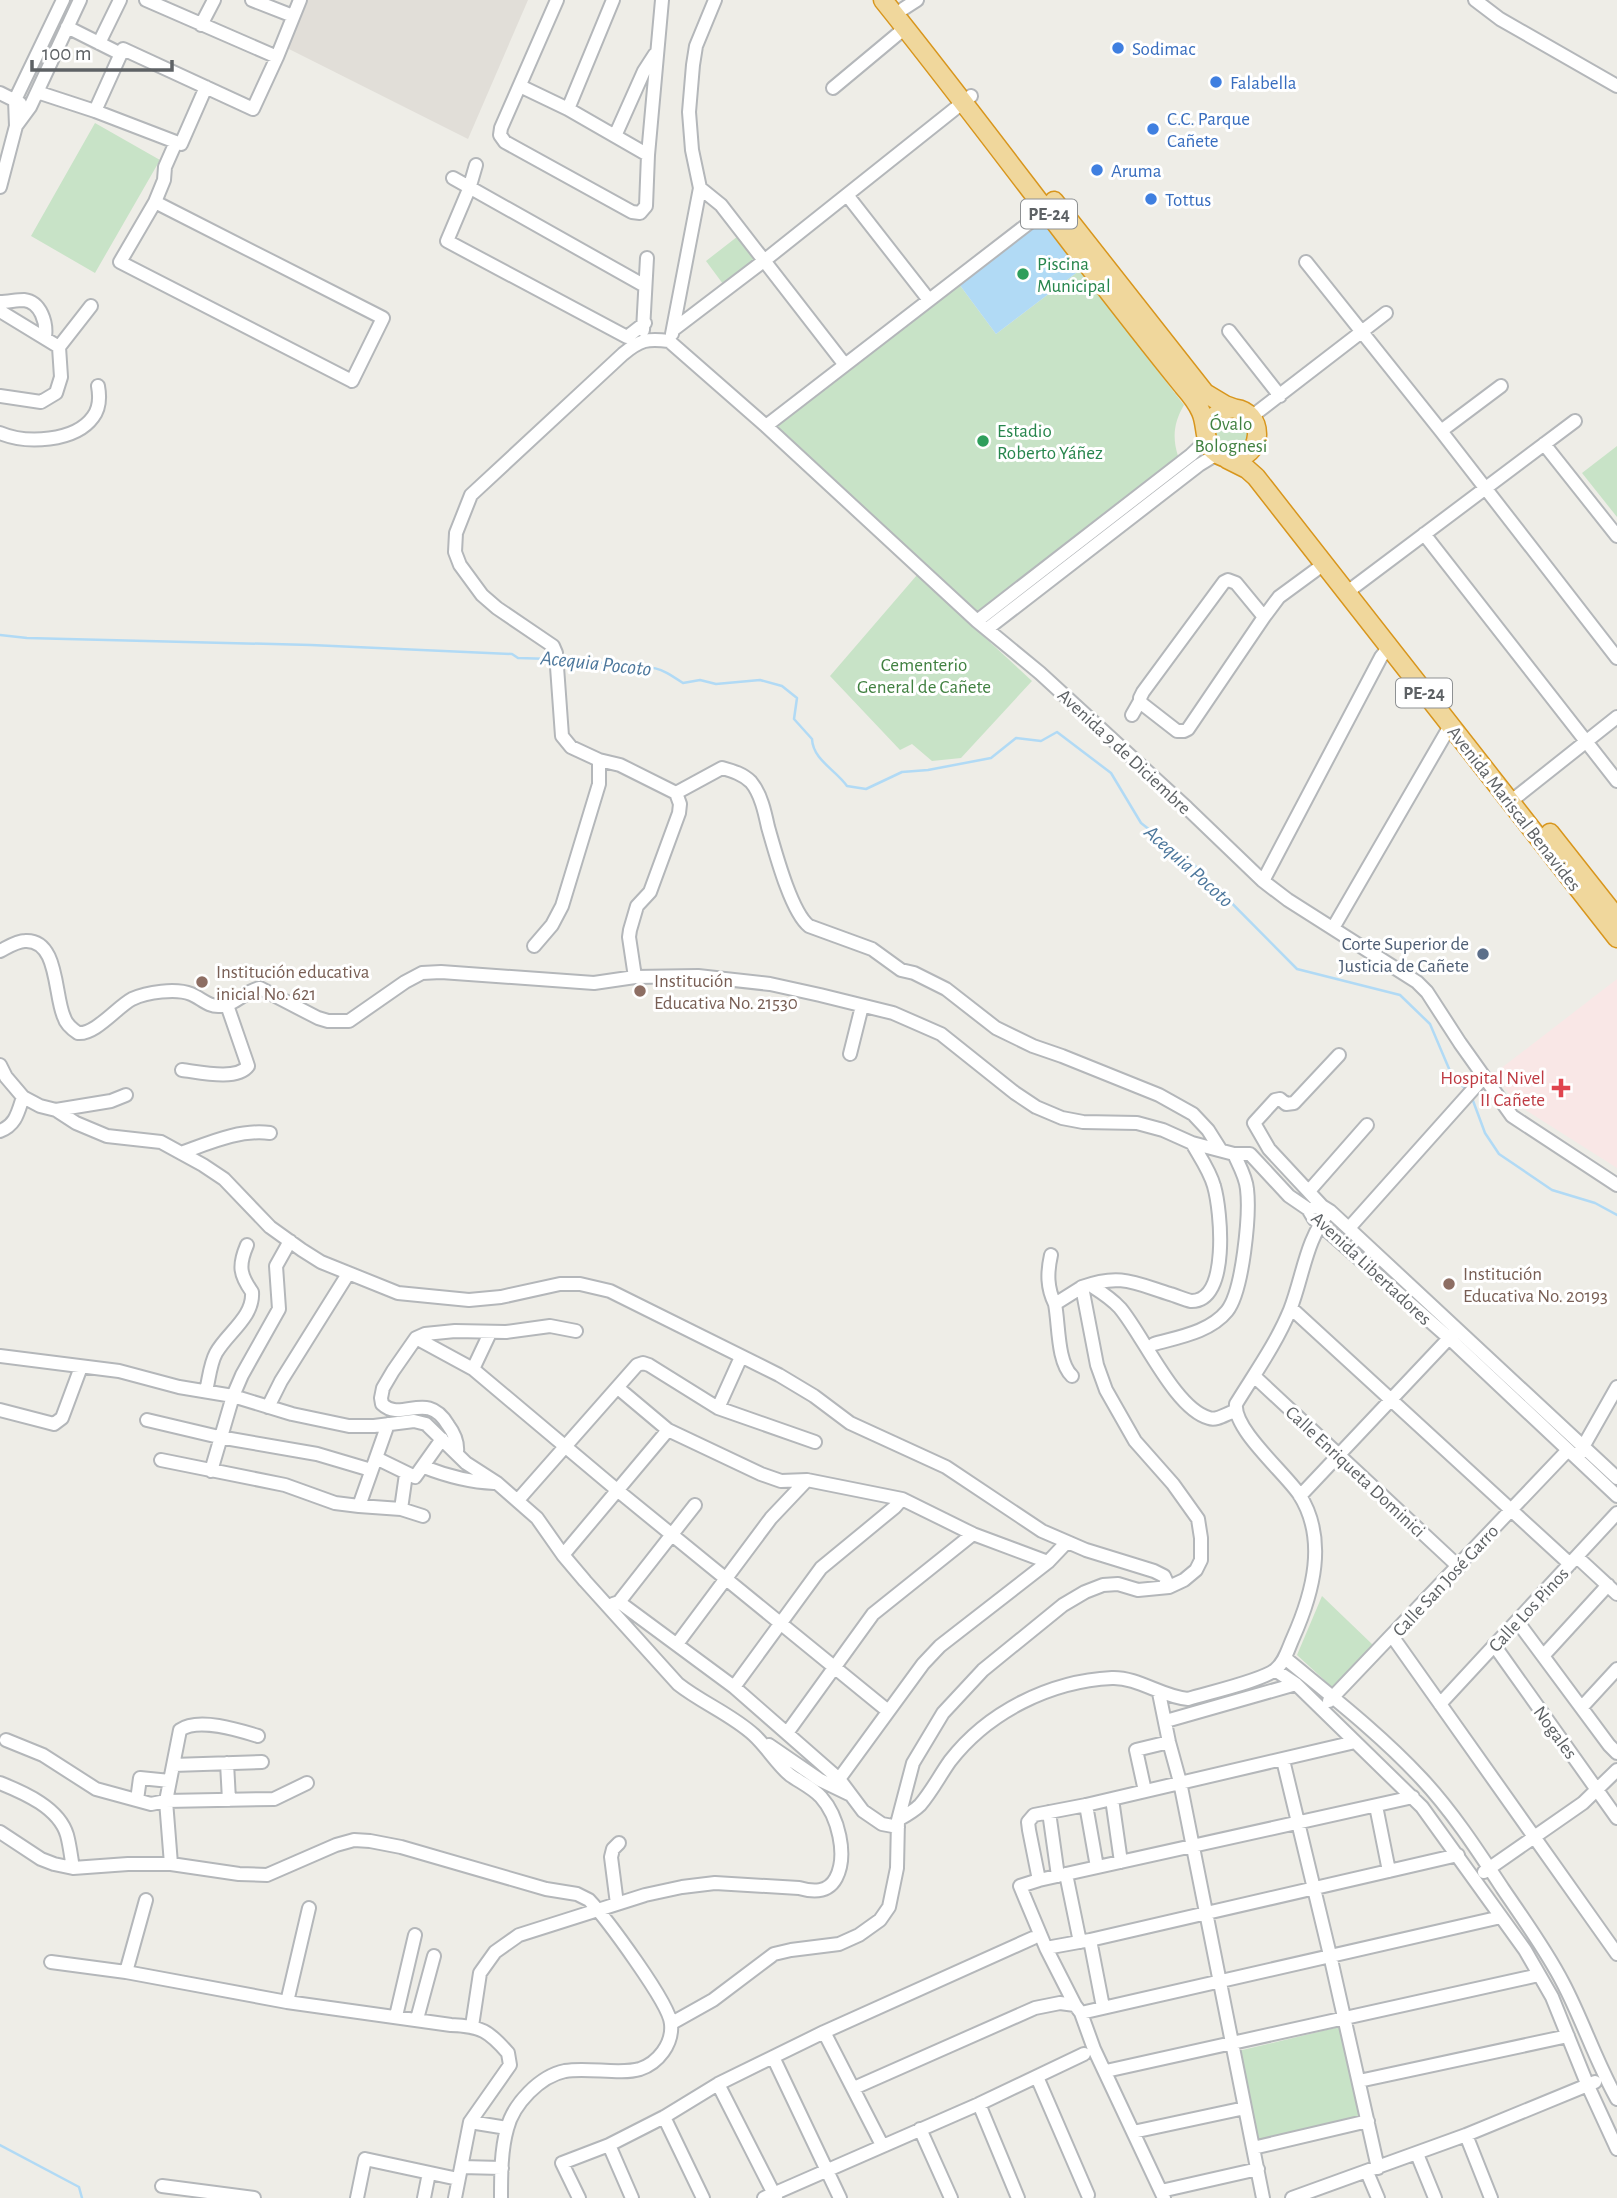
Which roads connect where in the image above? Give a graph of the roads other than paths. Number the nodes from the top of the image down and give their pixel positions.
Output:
1 (63, 0) edge
2 (80, 0) edge
3 (120, 0) edge
4 (146, 0) edge
5 (214, 0) edge
6 (252, 0) edge
7 (300, 0) edge
8 (557, 0) edge
9 (613, 0) edge
10 (662, 0) edge
11 (715, 0) edge
12 (883, 0) edge
13 (1475, 0) edge
14 (906, 3) edge
15 (293, 16) junction
16 (201, 25) junction
17 (67, 27) junction
18 (905, 27) junction
19 (99, 43) junction
20 (657, 51) junction
21 (121, 54) junction
22 (277, 57) junction
23 (520, 86) junction
24 (1617, 86) edge
25 (206, 87) junction
26 (833, 88) dead end
27 (37, 92) junction
28 (0, 93) edge
29 (967, 99) junction
30 (15, 100) junction
31 (30, 107) junction
32 (568, 109) junction
33 (95, 111) junction
34 (16, 126) junction
35 (615, 136) junction
36 (176, 142) junction
37 (648, 155) junction
38 (476, 165) dead end
39 (453, 178) dead end
40 (0, 186) edge
41 (701, 188) junction
42 (469, 189) junction
43 (847, 195) junction
44 (155, 202) junction
45 (1051, 206) junction
46 (648, 258) dead end
47 (765, 260) junction
48 (1306, 262) dead end
49 (645, 286) junction
50 (929, 300) junction
51 (0, 302) edge
52 (91, 306) dead end
53 (0, 311) edge
54 (1386, 313) dead end
55 (645, 323) junction
56 (1229, 331) dead end
57 (1362, 333) junction
58 (671, 336) junction
59 (45, 337) junction
60 (642, 341) junction
61 (59, 347) junction
62 (845, 365) junction
63 (98, 386) dead end
64 (1501, 386) dead end
65 (0, 396) edge
66 (1280, 396) junction
67 (1244, 413) junction
68 (1575, 421) dead end
69 (766, 426) junction
70 (1441, 431) junction
71 (0, 433) edge
72 (1257, 436) junction
73 (1544, 444) junction
74 (1213, 446) junction
75 (1486, 488) junction
76 (1424, 534) junction
77 (1617, 536) edge
78 (1324, 564) junction
79 (1351, 589) junction
80 (1264, 617) junction
81 (982, 625) junction
82 (1389, 647) junction
83 (1617, 658) edge
84 (1140, 701) junction
85 (1132, 715) dead end
86 (1617, 717) edge
87 (1450, 726) junction
88 (1586, 741) junction
89 (599, 760) junction
90 (1617, 781) edge
91 (676, 793) junction
92 (1514, 798) junction
93 (1263, 881) junction
94 (1609, 908) edge
95 (1333, 929) junction
96 (1617, 938) edge
97 (534, 946) dead end
98 (0, 951) edge
99 (635, 977) junction
100 (227, 1005) junction
101 (862, 1006) junction
102 (850, 1054) dead end
103 (1339, 1055) dead end
104 (0, 1065) edge
105 (183, 1070) dead end
106 (1484, 1077) junction
107 (126, 1095) dead end
108 (23, 1097) junction
109 (56, 1110) junction
110 (1367, 1125) dead end
111 (0, 1131) edge
112 (270, 1133) dead end
113 (1192, 1143) junction
114 (1220, 1149) junction
115 (181, 1153) junction
116 (1235, 1154) junction
117 (1617, 1185) edge
118 (1309, 1191) junction
119 (1308, 1209) junction
120 (1326, 1209) junction
121 (1319, 1224) junction
122 (1349, 1228) junction
123 (290, 1241) junction
124 (247, 1245) dead end
125 (1051, 1255) dead end
126 (348, 1274) junction
127 (1086, 1286) junction
128 (1055, 1304) junction
129 (1291, 1308) junction
130 (576, 1331) dead end
131 (490, 1333) junction
132 (1453, 1334) junction
133 (416, 1338) junction
134 (1154, 1344) dead end
135 (0, 1356) edge
136 (741, 1357) junction
137 (81, 1367) junction
138 (473, 1369) junction
139 (1072, 1376) dead end
140 (1254, 1376) junction
141 (1617, 1387) edge
142 (618, 1388) junction
143 (206, 1391) junction
144 (233, 1396) junction
145 (1391, 1399) junction
146 (268, 1407) junction
147 (718, 1408) junction
148 (0, 1410) edge
149 (1235, 1411) junction
150 (147, 1420) dead end
151 (388, 1424) junction
152 (668, 1430) junction
153 (219, 1437) junction
154 (442, 1440) junction
155 (815, 1441) dead end
156 (564, 1446) junction
157 (457, 1452) junction
158 (1576, 1452) junction
159 (1338, 1455) junction
160 (161, 1460) dead end
161 (373, 1464) junction
162 (424, 1467) junction
163 (211, 1471) junction
164 (406, 1474) junction
165 (1617, 1478) edge
166 (807, 1480) junction
167 (497, 1483) junction
168 (617, 1490) junction
169 (1300, 1496) junction
170 (1617, 1496) edge
171 (902, 1499) junction
172 (518, 1500) junction
173 (695, 1505) dead end
174 (359, 1506) junction
175 (401, 1509) junction
176 (1511, 1510) junction
177 (1617, 1513) edge
178 (423, 1516) dead end
179 (671, 1534) junction
180 (973, 1534) junction
181 (1068, 1542) junction
182 (563, 1555) junction
183 (1573, 1560) junction
184 (1048, 1562) junction
185 (1459, 1567) junction
186 (725, 1578) junction
187 (1169, 1587) junction
188 (1612, 1590) edge
189 (613, 1604) junction
190 (1517, 1620) junction
191 (780, 1623) junction
192 (1392, 1636) junction
193 (677, 1644) junction
194 (1494, 1645) junction
195 (1543, 1656) junction
196 (1285, 1658) junction
197 (835, 1667) junction
198 (1617, 1669) edge
199 (1275, 1670) junction
200 (1296, 1684) junction
201 (734, 1687) junction
202 (1159, 1693) junction
203 (1333, 1697) junction
204 (1440, 1704) junction
205 (1581, 1707) junction
206 (1322, 1709) junction
207 (888, 1711) junction
208 (1166, 1721) junction
209 (787, 1733) junction
210 (258, 1736) dead end
211 (756, 1736) junction
212 (6, 1740) dead end
213 (1169, 1742) junction
214 (1355, 1742) junction
215 (1617, 1753) edge
216 (1283, 1760) junction
217 (262, 1762) dead end
218 (227, 1763) junction
219 (173, 1765) junction
220 (1617, 1770) edge
221 (839, 1779) junction
222 (170, 1780) junction
223 (1180, 1782) junction
224 (0, 1783) edge
225 (307, 1783) dead end
226 (1145, 1790) junction
227 (1597, 1790) junction
228 (849, 1794) junction
229 (1413, 1797) junction
230 (1112, 1798) junction
231 (137, 1800) junction
232 (229, 1800) junction
233 (166, 1801) junction
234 (1086, 1805) junction
235 (1376, 1806) junction
236 (1049, 1812) junction
237 (1617, 1818) edge
238 (898, 1823) junction
239 (1300, 1823) junction
240 (0, 1832) edge
241 (1533, 1837) junction
242 (619, 1843) dead end
243 (1193, 1847) junction
244 (1458, 1855) junction
245 (1121, 1862) junction
246 (172, 1864) junction
247 (1097, 1867) junction
248 (1489, 1867) junction
249 (73, 1868) junction
250 (1390, 1871) junction
251 (1062, 1875) junction
252 (1475, 1879) junction
253 (1040, 1880) junction
254 (1315, 1888) junction
255 (146, 1900) dead end
256 (617, 1904) junction
257 (309, 1908) dead end
258 (598, 1909) junction
259 (1206, 1914) junction
260 (1500, 1917) junction
261 (415, 1935) dead end
262 (1033, 1937) dead end
263 (1085, 1941) junction
264 (1046, 1948) junction
265 (1617, 1954) edge
266 (1330, 1955) junction
267 (433, 1956) dead end
268 (51, 1962) dead end
269 (126, 1972) junction
270 (1539, 1975) junction
271 (1219, 1980) junction
272 (287, 2002) junction
273 (1103, 2007) junction
274 (1078, 2009) junction
275 (396, 2016) junction
276 (417, 2019) junction
277 (1345, 2019) junction
278 (672, 2022) junction
279 (472, 2026) junction
280 (824, 2032) junction
281 (1568, 2036) junction
282 (1232, 2043) junction
283 (1084, 2054) dead end
284 (773, 2057) junction
285 (1105, 2071) junction
286 (1037, 2077) junction
287 (1605, 2077) junction
288 (1359, 2081) junction
289 (718, 2084) junction
290 (1588, 2086) junction
291 (854, 2088) junction
292 (1617, 2099) edge
293 (979, 2104) junction
294 (1245, 2108) junction
295 (664, 2117) junction
296 (1368, 2121) junction
297 (470, 2122) junction
298 (507, 2128) junction
299 (920, 2129) junction
300 (1133, 2132) junction
301 (1466, 2135) junction
302 (609, 2145) junction
303 (882, 2145) junction
304 (1253, 2148) junction
305 (1617, 2148) edge
306 (1417, 2154) junction
307 (827, 2169) junction
308 (1258, 2169) junction
309 (1373, 2170) junction
310 (429, 2173) junction
311 (460, 2173) junction
312 (502, 2174) junction
313 (162, 2186) dead end
314 (1162, 2194) edge
315 (1088, 2195) dead end
316 (1313, 2195) edge
317 (771, 2197) edge
318 (948, 2197) edge
319 (254, 2198) edge
320 (357, 2198) edge
321 (424, 2198) edge
322 (455, 2198) edge
323 (504, 2198) edge
324 (579, 2198) edge
325 (632, 2198) edge
326 (704, 2198) edge
327 (840, 2198) edge
328 (1018, 2198) edge
329 (1263, 2198) edge
330 (1292, 2198) edge
331 (1378, 2198) edge
332 (1436, 2198) edge
333 (1491, 2198) edge

1 - 30 street
2 - 17 street
3 - 19 street
4 - 16 street
5 - 16 street
6 - 15 street
7 - 15 street
8 - 23 street
9 - 32 street
10 - 20 street
11 - 41 street
12 - 18 highway, PE-24
13 - 24 street
14 - 29 highway, PE-24
15 - 22 street
16 - 22 street
17 - 19 street
17 - 27 street
18 - 26 street
18 - 29 highway, PE-24
19 - 21 street
20 - 35 street
20 - 37 street
21 - 25 street
21 - 33 street
22 - 25 street
23 - 32 street
23 - 37 street
25 - 36 street
27 - 31 street
27 - 33 street
28 - 30 street
29 - 43 street
29 - 45 highway, PE-24
30 - 31 street
30 - 34 street
31 - 34 street
32 - 35 street
33 - 36 street
34 - 40 street
35 - 37 street
36 - 44 street
38 - 42 street
39 - 42 street
41 - 47 street
41 - 58 street
42 - 49 street
42 - 55 street
43 - 47 street
43 - 50 street
44 - 44 street
45 - 50 street
45 - 67 highway, PE-24
45 - 74 highway, PE-24
46 - 49 street
47 - 58 street
47 - 62 street
48 - 57 street
49 - 55 street
50 - 62 street
51 - 59 street
52 - 61 street
53 - 59 street
54 - 57 street
55 - 60 street
56 - 66 street
57 - 66 street
57 - 70 street
58 - 60 street
58 - 69 street, Avenida 9 de Diciembre
59 - 61 street
60 - 89 street
61 - 65 street
62 - 69 street
63 - 71 street
64 - 70 street
66 - 67 street
67 - 72 highway
67 - 74 highway
68 - 73 street
69 - 81 street, Avenida 9 de Diciembre
70 - 75 street
72 - 74 highway
72 - 79 highway, Avenida Mariscal Benavides / PE-24
73 - 75 street
73 - 77 street
74 - 78 highway, Avenida Mariscal Benavides / PE-24
74 - 81 street
75 - 76 street
75 - 83 street
76 - 79 street
76 - 88 street
78 - 79 highway, Avenida Mariscal Benavides / PE-24
78 - 80 street
79 - 82 highway, Avenida Mariscal Benavides / PE-24
79 - 92 highway, Avenida Mariscal Benavides / PE-24
80 - 84 street
80 - 84 street
81 - 93 street, Avenida 9 de Diciembre
82 - 87 highway, Avenida Mariscal Benavides / PE-24
82 - 93 street
84 - 85 street
86 - 88 street
87 - 92 highway, Avenida Mariscal Benavides / PE-24
87 - 95 street
88 - 90 street
88 - 92 street
89 - 91 street
89 - 97 street
91 - 99 street
91 - 114 street
92 - 94 highway, Avenida Mariscal Benavides / PE-24
93 - 95 street, Avenida 9 de Diciembre
94 - 96 highway, Avenida Mariscal Benavides / PE-24
95 - 106 street, Avenida 9 de Diciembre
98 - 100 street
99 - 100 street
99 - 101 street
100 - 105 street
101 - 102 street
101 - 113 street
103 - 118 street
104 - 108 street
106 - 117 street, Avenida 9 de Diciembre
106 - 122 street
107 - 109 street
108 - 109 street
108 - 111 street
109 - 115 street
110 - 118 street
112 - 115 street
113 - 114 street
113 - 127 street
114 - 116 street
115 - 123 street
116 - 119 street
116 - 134 street
118 - 120 street
119 - 120 street, Avenida Libertadores
119 - 121 street, Avenida Libertadores
120 - 121 street
120 - 122 street, Avenida Libertadores
121 - 129 street
121 - 132 street, Avenida Libertadores
122 - 132 street, Avenida Libertadores
123 - 126 street
123 - 144 street
124 - 143 street
125 - 128 street
126 - 136 street
126 - 146 street
127 - 128 street
127 - 149 street
127 - 187 street
128 - 139 street
129 - 140 street
129 - 145 street
130 - 131 street
131 - 133 street
131 - 138 street
132 - 145 street
132 - 158 street, Avenida Libertadores
133 - 138 street
133 - 157 street
135 - 137 street
136 - 147 street
136 - 181 street
137 - 143 street
137 - 148 street
138 - 156 street
140 - 149 street
140 - 159 street, Calle Enriqueta Dominici
141 - 158 street, Calle San José Garro
142 - 147 street
142 - 152 street
142 - 156 street
143 - 144 street
144 - 146 street
144 - 153 street
145 - 159 street
145 - 176 street
146 - 151 street
147 - 155 street
149 - 169 street
150 - 153 street
151 - 154 street
151 - 161 street
152 - 166 street
152 - 168 street
153 - 161 street
153 - 163 street
154 - 157 street
154 - 162 street
156 - 168 street
156 - 172 street
157 - 167 street
158 - 165 street, Avenida Libertadores
158 - 170 street, Avenida Libertadores
158 - 176 street, Calle San José Garro
159 - 169 street
159 - 185 street, Calle Enriqueta Dominici
160 - 163 street
161 - 164 street
161 - 174 street
162 - 164 street
162 - 167 street
163 - 174 street
164 - 175 street
166 - 171 street
166 - 186 street
167 - 172 street
168 - 179 street
168 - 182 street
169 - 196 street
171 - 180 street
171 - 191 street
172 - 182 street
173 - 179 street
174 - 175 street
175 - 178 street
176 - 183 street
176 - 185 street, Calle San José Garro
177 - 183 street, Calle Los Pinos
179 - 186 street
179 - 189 street
180 - 184 street
180 - 197 street
181 - 184 street
181 - 187 street
182 - 189 street
183 - 188 street
183 - 190 street, Calle Los Pinos
184 - 207 street
185 - 192 street, Calle San José Garro
186 - 191 street
186 - 193 street
187 - 238 street
188 - 195 street
189 - 193 street
189 - 211 street
190 - 194 street, Calle Los Pinos
190 - 195 street
191 - 197 street
191 - 201 street
192 - 203 street, Calle San José Garro
192 - 204 street
193 - 201 street
194 - 204 street, Calle Los Pinos
194 - 227 street, Nogales
195 - 205 street
196 - 199 street
196 - 203 street
197 - 207 street
197 - 209 street
198 - 205 street
199 - 200 street
199 - 202 street
200 - 206 street
200 - 208 street
201 - 209 street
202 - 208 street
202 - 238 street
203 - 206 street, Calle San José Garro
203 - 248 street
204 - 241 street
205 - 215 street
206 - 214 street
207 - 221 street
208 - 213 street
209 - 221 street
210 - 219 street
211 - 228 street
211 - 256 street
212 - 231 street
213 - 223 street
213 - 226 street
214 - 216 street
214 - 229 street
216 - 223 street
216 - 239 street
217 - 218 street
218 - 219 street
218 - 232 street
219 - 222 street
220 - 227 street
221 - 228 street
222 - 231 street
222 - 233 street
223 - 226 street
223 - 243 street
224 - 249 street
225 - 232 street
226 - 230 street
227 - 237 street, Nogales
227 - 241 street
228 - 238 street
229 - 235 street
229 - 244 street
230 - 234 street
230 - 245 street
231 - 233 street
232 - 233 street
233 - 246 street
234 - 236 street
234 - 247 street
235 - 239 street
235 - 250 street
236 - 251 street
236 - 253 street
238 - 278 street
239 - 243 street
239 - 254 street
240 - 249 street
241 - 248 street
241 - 265 street
242 - 256 street
243 - 245 street
243 - 259 street
244 - 250 street
244 - 252 street
245 - 247 street
246 - 249 street
246 - 258 street
247 - 251 street
248 - 252 street
248 - 287 street
250 - 254 street
251 - 253 street
251 - 263 street
252 - 260 street
253 - 264 street
254 - 259 street
254 - 266 street
255 - 269 street
256 - 258 street
257 - 272 street
258 - 278 street
258 - 279 street
259 - 263 street
259 - 271 street
260 - 266 street
260 - 270 street
261 - 275 street
262 - 280 street
263 - 264 street
263 - 273 street
264 - 274 street
266 - 271 street
266 - 277 street
267 - 276 street
268 - 269 street
269 - 272 street
270 - 277 street
270 - 281 street
271 - 273 street
271 - 282 street
272 - 275 street
273 - 274 street
274 - 285 street
274 - 291 street
275 - 276 street
276 - 279 street
277 - 282 street
277 - 288 street
278 - 298 street
279 - 297 street
280 - 284 street
280 - 291 street
281 - 288 street
281 - 290 street
282 - 285 street
282 - 294 street
283 - 286 street
284 - 289 street
284 - 307 street
285 - 300 street
286 - 293 street
286 - 315 street
287 - 290 street
287 - 292 street
288 - 296 street
289 - 295 street
289 - 317 street
290 - 301 street
290 - 305 street
291 - 303 street
293 - 299 street
293 - 328 street
294 - 300 street
294 - 304 street
295 - 302 street
295 - 326 street
296 - 304 street
296 - 309 street
297 - 298 street
297 - 311 street
298 - 312 street
299 - 303 street
299 - 318 street
300 - 314 street
301 - 306 street
301 - 333 street
302 - 324 street
302 - 325 street
303 - 307 street
304 - 308 street
306 - 309 street
306 - 332 street
307 - 317 street
307 - 327 street
308 - 314 street
308 - 329 street
309 - 316 street
309 - 331 street
310 - 311 street
310 - 320 street
310 - 321 street
311 - 312 street
311 - 322 street
312 - 323 street
313 - 319 street
316 - 330 street

